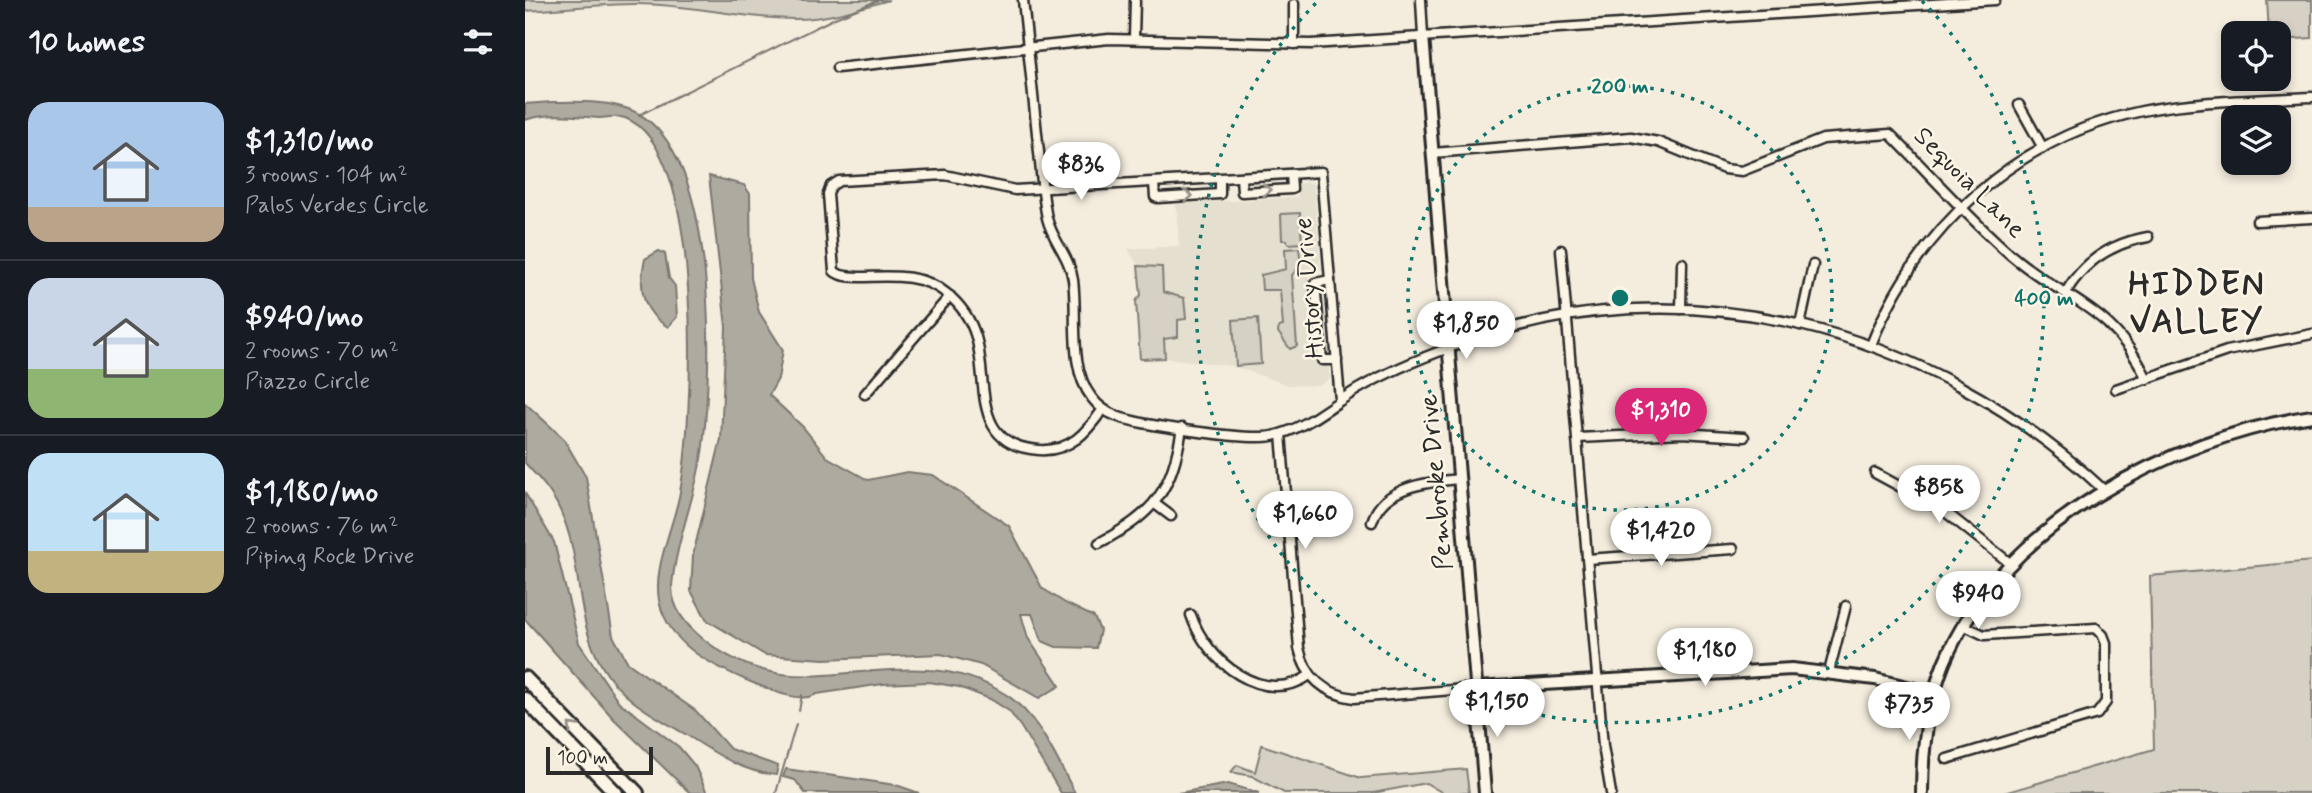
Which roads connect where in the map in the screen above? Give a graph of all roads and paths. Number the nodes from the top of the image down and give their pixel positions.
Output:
1 (1023, 0) edge
2 (1135, 0) edge
3 (1421, 0) edge
4 (1985, 0) edge
5 (1995, 0) edge
6 (1294, 4) dead end
7 (1865, 4) edge
8 (1423, 36) junction
9 (1134, 38) junction
10 (1294, 44) junction
11 (1028, 48) junction
12 (837, 68) dead end
13 (2312, 97) edge
14 (2019, 104) dead end
15 (2043, 148) junction
16 (1433, 153) junction
17 (1291, 174) junction
18 (1241, 177) junction
19 (1220, 178) junction
20 (1154, 183) junction
21 (1043, 190) junction
22 (1962, 207) junction
23 (2312, 218) edge
24 (2257, 221) dead end
25 (2148, 237) dead end
26 (1561, 250) dead end
27 (1682, 263) dead end
28 (1813, 265) dead end
29 (1330, 280) junction
30 (2066, 292) junction
31 (950, 296) junction
32 (1681, 309) junction
33 (1568, 315) junction
34 (1800, 325) junction
35 (2312, 334) edge
36 (1871, 345) junction
37 (1449, 348) junction
38 (1337, 360) junction
39 (2147, 379) junction
40 (2116, 389) dead end
41 (865, 394) dead end
42 (1340, 400) junction
43 (1103, 410) junction
44 (2312, 416) edge
45 (1182, 428) junction
46 (1281, 434) junction
47 (1744, 437) dead end
48 (1578, 438) junction
49 (1875, 472) dead end
50 (1459, 479) junction
51 (2105, 491) junction
52 (1155, 504) junction
53 (1171, 516) dead end
54 (1372, 522) dead end
55 (1099, 543) dead end
56 (1733, 549) dead end
57 (1587, 559) junction
58 (2011, 564) junction
59 (1846, 606) dead end
60 (1191, 615) dead end
61 (1963, 625) junction
62 (1829, 672) junction
63 (1310, 675) junction
64 (525, 678) edge
65 (1597, 680) junction
66 (1477, 688) junction
67 (1935, 694) junction
68 (525, 699) edge
69 (1947, 759) dead end
70 (616, 793) edge
71 (637, 793) edge
72 (1485, 793) edge
73 (1611, 793) edge
74 (1922, 793) edge

1 - 11 street
2 - 9 street
3 - 8 street, Pembroke Drive
4 - 5 street
4 - 7 street
6 - 10 street
7 - 8 street
8 - 10 street
8 - 16 street, Pembroke Drive
9 - 10 street
9 - 11 street
11 - 12 street
11 - 21 street
13 - 15 street
14 - 15 street
15 - 22 street
16 - 22 street, Sequoia Lane
16 - 37 street, Pembroke Drive
17 - 18 street
18 -> 17 street
17 - 29 street, History Drive
18 - 19 street
19 - 20 street
20 -> 19 street
20 - 21 street
21 - 31 street
21 - 43 street
22 - 30 street, Sequoia Lane
22 - 36 street
23 - 24 street
25 - 30 street
26 - 33 street
27 - 32 street
28 - 34 street
29 - 38 street, History Drive
29 - 38 street
30 - 39 street, Sequoia Lane
31 - 41 street
31 - 43 street
32 - 33 street
32 - 34 street
33 - 37 street
33 - 48 street
34 - 36 street
35 - 39 street
36 - 51 street
37 - 42 street
37 - 50 street, Pembroke Drive
38 - 42 street, History Drive
39 - 40 street
42 - 46 street
43 - 45 street
44 - 51 street
45 - 46 street
45 - 52 street
46 - 63 street
47 - 48 street
48 - 57 street
49 - 58 street
50 - 54 street
50 - 66 street, Pembroke Drive
51 - 58 street
52 - 53 street
52 - 55 street
56 - 57 street
57 - 65 street
58 - 61 street
59 - 62 street
60 - 63 street
61 - 67 street
61 - 69 street
62 - 65 street
62 - 67 street
63 - 66 street
71 -> 64 main road
65 - 66 street
65 - 73 street
66 - 72 street, Pembroke Drive
67 - 74 street
68 - 70 main road

